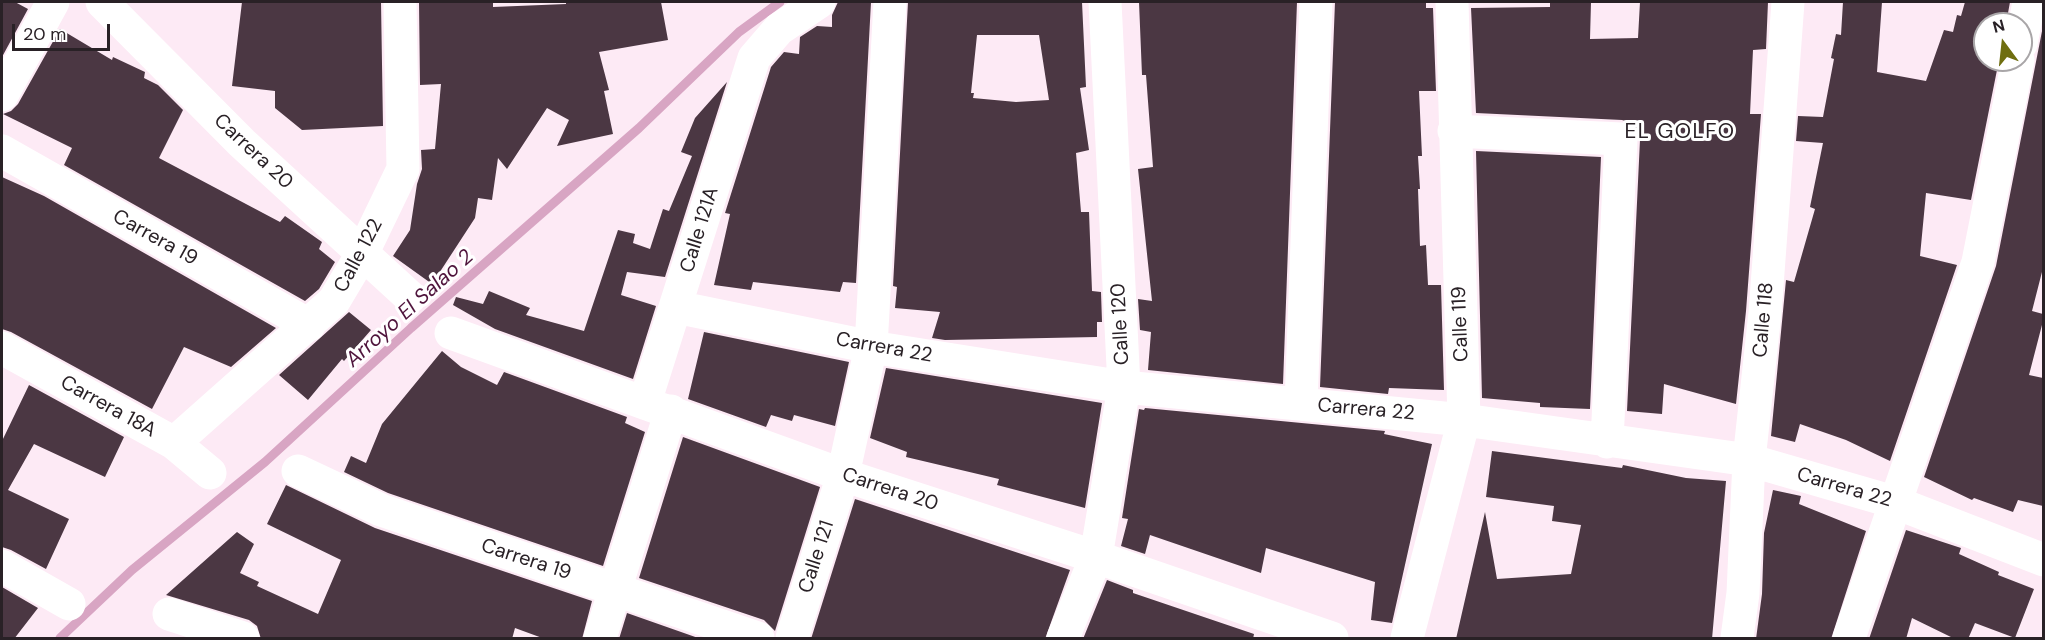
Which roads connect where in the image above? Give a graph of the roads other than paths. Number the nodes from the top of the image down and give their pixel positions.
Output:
1 (53, 2) edge
2 (102, 2) edge
3 (400, 2) edge
4 (819, 2) edge
5 (890, 2) edge
6 (1105, 2) edge
7 (1316, 2) edge
8 (1452, 2) edge
9 (1788, 2) edge
10 (2016, 72) edge
11 (2, 95) edge
12 (1454, 131) junction
13 (2, 151) edge
14 (362, 254) junction
15 (410, 297) dead end
16 (676, 307) junction
17 (309, 325) junction
18 (451, 333) dead end
19 (872, 346) junction
20 (2, 348) edge
21 (1124, 387) junction
22 (1301, 404) junction
23 (658, 406) junction
24 (1464, 420) junction
25 (1608, 442) junction
26 (174, 443) junction
27 (1749, 460) junction
28 (298, 471) dead end
29 (210, 473) dead end
30 (843, 475) junction
31 (1894, 502) junction
32 (1096, 557) junction
33 (2043, 560) edge
34 (2, 566) edge
35 (617, 589) junction
36 (69, 604) dead end
37 (170, 614) dead end
38 (243, 639) edge
39 (600, 639) edge
40 (758, 639) edge
41 (792, 639) edge
42 (1063, 639) edge
43 (1332, 639) edge
44 (1407, 639) edge
45 (1737, 639) edge
46 (1849, 639) edge

1 - 11 street
2 - 14 street, Carrera 20
3 - 14 street, Calle 122
4 - 16 street, Calle 121A
5 - 19 street, Calle 121
6 - 21 street, Calle 120
7 - 22 street
8 - 12 street, Calle 119
9 - 27 street, Calle 118
10 - 31 street
12 - 24 street, Calle 119
12 - 25 street
13 - 17 street, Carrera 19
14 - 15 street, Carrera 20
14 - 17 street, Calle 122
16 - 19 street, Carrera 22
16 - 23 street, Calle 121A
17 - 26 street, Calle 122
18 - 23 street, Carrera 20
19 - 21 street, Carrera 22
19 - 30 street, Calle 121
20 - 26 street, Carrera 18A
21 - 22 street, Carrera 22
21 - 32 street, Calle 120
22 - 24 street, Carrera 22
23 - 30 street, Carrera 20
23 - 35 street, Calle 121A
24 - 25 street, Carrera 22
24 - 44 street, Calle 119
25 - 27 street, Carrera 22
26 - 29 street, Carrera 18A
27 - 31 street, Carrera 22
27 - 45 street, Calle 118
28 - 35 street, Carrera 19
30 - 32 street, Carrera 20
30 - 41 street, Calle 121
31 - 33 street, Carrera 22
31 - 46 street
32 - 42 street, Calle 120
32 - 43 street, Carrera 20
34 - 36 street
35 - 39 street, Calle 121A
35 - 40 street, Carrera 19
37 - 38 street

